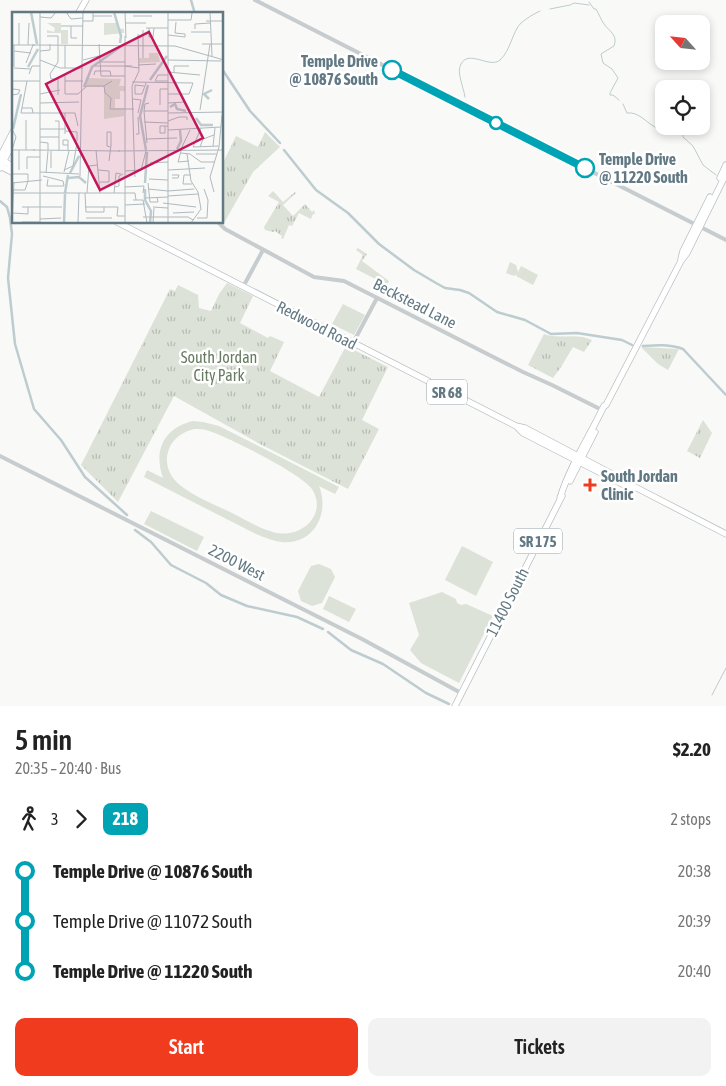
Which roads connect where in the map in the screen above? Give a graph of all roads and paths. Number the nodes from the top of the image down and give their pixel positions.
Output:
1 (86, 0) edge
2 (255, 0) edge
3 (79, 12) edge
4 (12, 135) edge
5 (12, 144) edge
6 (1, 163) edge
7 (726, 165) edge
8 (12, 171) edge
9 (726, 174) edge
10 (121, 224) edge
11 (220, 224) edge
12 (698, 226) junction
13 (726, 240) edge
14 (263, 250) junction
15 (244, 287) junction
16 (378, 298) junction
17 (354, 343) junction
18 (604, 407) junction
19 (0, 456) edge
20 (579, 460) junction
21 (726, 534) edge
22 (461, 693) junction
23 (455, 706) edge

1 - 3 main road
2 - 12 street
4 - 6 main road
5 - 6 main road
6 - 8 main road
7 - 12 main road, 11400 South / SR 175
9 - 12 main road, 11400 South / SR 175
10 - 15 main road, Redwood Road / SR 68
11 - 14 street, Beckstead Lane
12 - 13 street
12 - 18 main road, 11400 South / SR 175
14 - 15 street
14 - 16 street, Beckstead Lane
15 - 17 main road, Redwood Road / SR 68
16 - 17 street
16 - 18 street, Beckstead Lane
17 - 20 main road, Redwood Road / SR 68
18 - 20 main road, 11400 South / SR 175
19 - 22 street, 2200 West
20 - 21 main road, Redwood Road / SR 68
20 - 22 main road, 11400 South / SR 175
22 - 23 main road, 11400 South / SR 175

